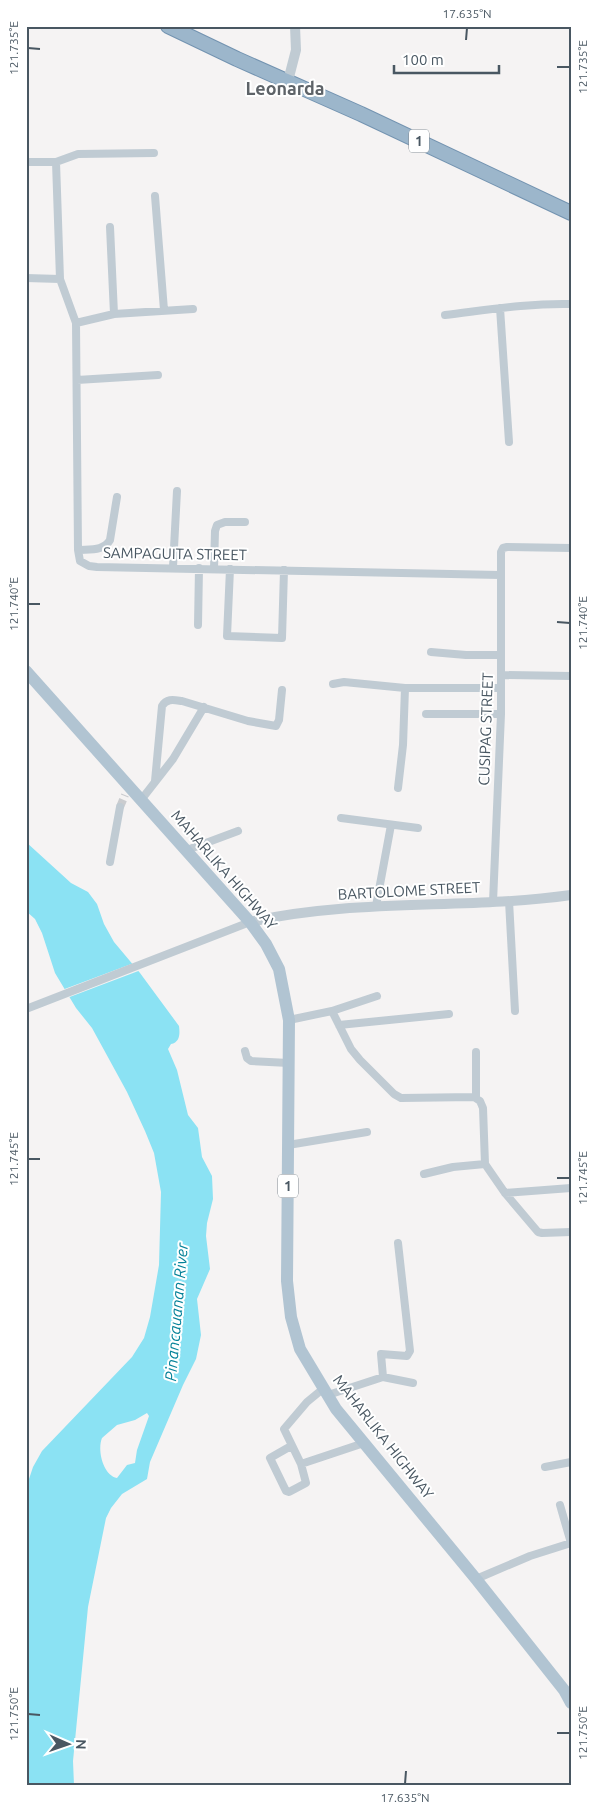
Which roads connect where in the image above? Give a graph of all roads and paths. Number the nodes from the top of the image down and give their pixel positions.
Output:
1 (168, 26) edge
2 (295, 26) edge
3 (288, 81) junction
4 (154, 153) dead end
5 (26, 162) edge
6 (56, 162) junction
7 (155, 196) dead end
8 (571, 213) edge
9 (110, 227) dead end
10 (26, 278) edge
11 (60, 279) junction
12 (571, 304) edge
13 (500, 308) junction
14 (193, 309) dead end
15 (164, 310) junction
16 (114, 314) junction
17 (445, 315) dead end
18 (76, 323) junction
19 (158, 375) dead end
20 (77, 380) junction
21 (509, 442) dead end
22 (177, 491) dead end
23 (117, 497) dead end
24 (245, 522) dead end
25 (571, 548) edge
26 (78, 550) junction
27 (172, 568) junction
28 (199, 568) junction
29 (214, 569) junction
30 (230, 569) junction
31 (284, 570) junction
32 (500, 575) junction
33 (198, 625) dead end
34 (431, 652) dead end
35 (501, 655) junction
36 (26, 670) edge
37 (501, 675) junction
38 (571, 676) edge
39 (333, 684) dead end
40 (405, 688) junction
41 (501, 688) junction
42 (282, 690) dead end
43 (204, 707) junction
44 (426, 714) dead end
45 (501, 714) junction
46 (155, 781) junction
47 (398, 788) dead end
48 (141, 800) junction
49 (120, 807) tunnel mouth
50 (341, 818) dead end
51 (391, 825) junction
52 (418, 828) dead end
53 (238, 831) dead end
54 (187, 850) junction
55 (110, 862) dead end
56 (571, 895) edge
57 (509, 901) junction
58 (493, 902) junction
59 (376, 906) junction
60 (250, 922) junction
61 (377, 996) dead end
62 (26, 1009) edge
63 (515, 1011) dead end
64 (332, 1012) junction
65 (449, 1014) dead end
66 (289, 1020) junction
67 (338, 1025) junction
68 (245, 1051) dead end
69 (476, 1052) dead end
70 (289, 1062) junction
71 (476, 1098) junction
72 (367, 1132) dead end
73 (288, 1145) junction
74 (485, 1164) junction
75 (424, 1174) dead end
76 (571, 1188) edge
77 (505, 1193) junction
78 (571, 1232) edge
79 (398, 1243) dead end
80 (383, 1377) junction
81 (413, 1383) dead end
82 (326, 1392) junction
83 (364, 1443) junction
84 (291, 1446) junction
85 (571, 1462) edge
86 (301, 1464) junction
87 (545, 1468) dead end
88 (560, 1505) dead end
89 (571, 1543) edge
90 (476, 1579) junction
91 (571, 1703) edge

1 - 3 highway, 1
2 - 3 street
3 - 8 highway, 1
4 - 6 street
5 - 6 street
6 - 11 street
7 - 15 street
9 - 16 street
10 - 11 street
11 - 18 street
12 - 13 street
13 - 17 street
13 - 21 street
14 - 15 street
15 - 16 street
16 - 18 street
18 - 20 street
19 - 20 street
20 - 26 street
22 - 27 street
23 - 26 street
24 - 29 street
25 - 32 street, CUSIPAG STREET
26 - 27 street, SAMPAGUITA STREET
27 - 28 street, SAMPAGUITA STREET
28 - 29 street, SAMPAGUITA STREET
28 - 33 street
29 - 30 street, SAMPAGUITA STREET
30 - 31 street, SAMPAGUITA STREET
30 - 31 street
31 - 32 street, SAMPAGUITA STREET
32 - 35 street, CUSIPAG STREET
34 - 35 street
35 - 37 street, CUSIPAG STREET
36 - 48 main road, MAHARLIKA HIGHWAY / 1
37 - 38 street
37 - 41 street, CUSIPAG STREET
39 - 40 street
40 - 41 street
40 - 47 street
41 - 45 street, CUSIPAG STREET
42 - 43 street
43 - 46 street
43 - 46 street
44 - 45 street
45 - 58 street, CUSIPAG STREET
46 - 48 street
48 - 54 main road, MAHARLIKA HIGHWAY / 1
49 - 55 street
50 - 51 street
51 - 52 street
51 - 59 street
53 - 54 street
54 - 60 main road, MAHARLIKA HIGHWAY / 1
56 - 57 street, BARTOLOME STREET
57 - 58 street, BARTOLOME STREET
57 - 63 street
58 - 59 street, BARTOLOME STREET
59 - 60 street, BARTOLOME STREET
60 - 62 street
60 - 66 main road, MAHARLIKA HIGHWAY / 1
61 - 64 street
64 - 66 street
64 - 67 street
65 - 67 street
66 - 70 main road, MAHARLIKA HIGHWAY / 1
67 - 71 street
68 - 70 street
69 - 71 street
70 - 73 main road, MAHARLIKA HIGHWAY / 1
71 - 74 street
72 - 73 street
73 - 82 main road, MAHARLIKA HIGHWAY / 1
74 - 75 street
74 - 77 street
76 - 77 street
77 - 78 street
79 - 80 street
80 - 81 street
80 - 82 street
82 - 83 main road, MAHARLIKA HIGHWAY / 1
82 - 84 street
83 - 86 street
83 - 90 main road, MAHARLIKA HIGHWAY / 1
84 - 86 street
84 - 86 street
85 - 87 street
88 - 89 street
89 - 90 street
90 - 91 main road, MAHARLIKA HIGHWAY / 1

